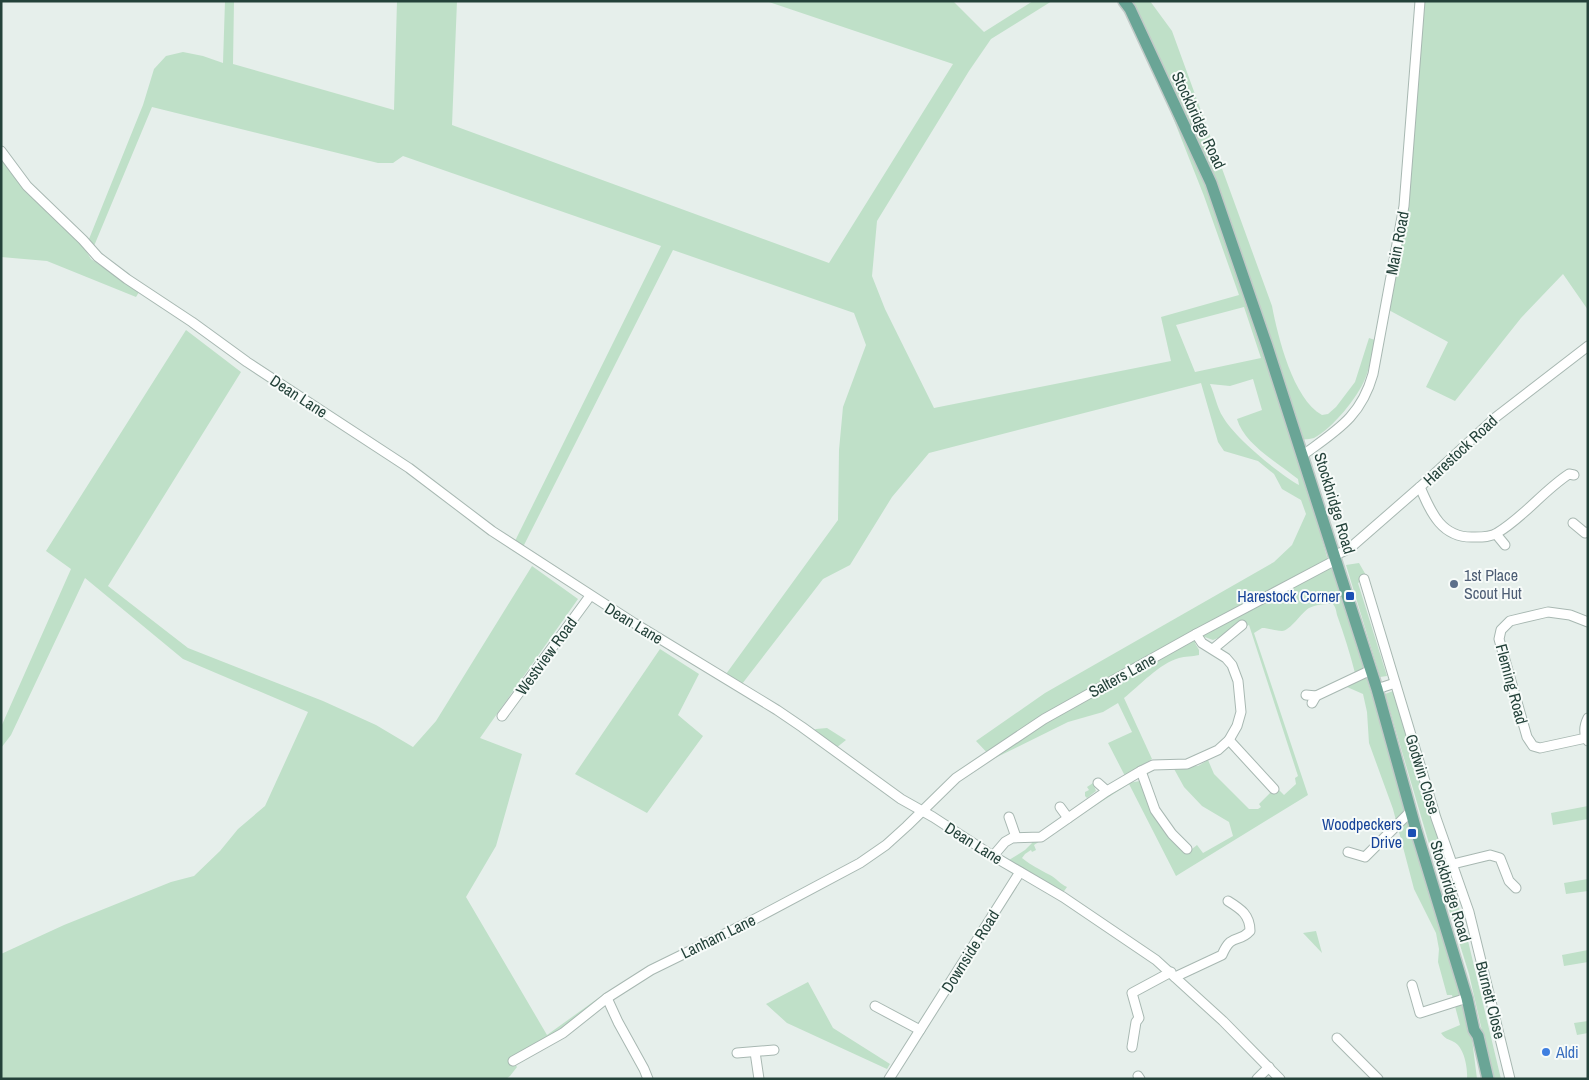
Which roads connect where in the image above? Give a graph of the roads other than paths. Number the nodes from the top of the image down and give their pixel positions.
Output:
1 (1124, 1) edge
2 (1420, 1) edge
3 (1, 151) edge
4 (1588, 346) edge
5 (1303, 455) junction
6 (1574, 475) dead end
7 (1420, 487) junction
8 (1573, 523) dead end
9 (1588, 532) edge
10 (1496, 534) junction
11 (1505, 545) dead end
12 (1335, 559) junction
13 (1363, 583) dead end
14 (590, 596) junction
15 (1588, 622) edge
16 (1242, 625) dead end
17 (1196, 634) junction
18 (1213, 649) junction
19 (1371, 670) junction
20 (1396, 683) junction
21 (1377, 689) junction
22 (1311, 698) dead end
23 (502, 716) dead end
24 (1588, 718) edge
25 (1587, 739) edge
26 (1229, 740) junction
27 (1141, 771) junction
28 (1098, 783) dead end
29 (1274, 789) dead end
30 (1106, 791) junction
31 (1060, 807) dead end
32 (922, 811) junction
33 (1411, 811) junction
34 (1009, 817) dead end
35 (1068, 818) junction
36 (1016, 837) junction
37 (1187, 849) dead end
38 (1348, 852) dead end
39 (993, 856) junction
40 (1452, 864) junction
41 (1020, 872) junction
42 (1509, 885) dead end
43 (1228, 901) dead end
44 (1173, 974) junction
45 (1412, 985) dead end
46 (607, 998) junction
47 (1467, 998) junction
48 (875, 1006) dead end
49 (920, 1030) junction
50 (1474, 1030) junction
51 (1337, 1038) dead end
52 (1132, 1047) dead end
53 (774, 1050) dead end
54 (755, 1052) junction
55 (737, 1054) dead end
56 (513, 1061) dead end
57 (1269, 1067) junction
58 (648, 1079) edge
59 (759, 1079) edge
60 (889, 1079) edge
61 (1257, 1079) edge
62 (1280, 1079) edge
63 (1378, 1079) edge
64 (1481, 1079) edge
65 (1488, 1079) edge
66 (1510, 1079) edge

1 - 5 main road, Stockbridge Road
2 - 5 street, Main Road
3 - 14 street, Dean Lane
4 - 7 street, Harestock Road
5 - 12 main road, Stockbridge Road
6 - 10 street
7 - 10 street
7 - 12 street, Harestock Road
8 - 9 street
10 - 11 street
12 - 17 street, Salters Lane
12 - 19 main road, Stockbridge Road
13 - 20 street, Godwin Close
14 - 23 street, Westview Road
14 - 32 street, Dean Lane
15 - 25 street, Fleming Road
16 - 18 street
17 - 18 street
17 - 32 street, Salters Lane
18 - 26 street
19 - 21 main road, Stockbridge Road
19 - 22 street
20 - 21 street
20 - 40 street, Godwin Close
21 - 33 main road, Stockbridge Road
24 - 25 street
26 - 27 street
26 - 29 street
27 - 30 street
27 - 37 street
28 - 30 street
30 - 35 street
31 - 35 street
32 - 39 street, Dean Lane
32 - 46 street, Lanham Lane
33 - 38 street
33 - 47 main road, Stockbridge Road
34 - 36 street
35 - 36 street
36 - 39 street
39 - 41 street, Dean Lane
40 - 42 street
40 - 66 street, Burnett Close
41 - 44 street, Dean Lane
41 - 49 street, Downside Road
43 - 44 street
44 - 52 street
44 - 57 street, Dean Lane
45 - 47 street
46 - 56 street, Lanham Lane
46 - 58 street
47 - 50 main road, Stockbridge Road
48 - 49 street
49 - 60 street, Downside Road
50 - 64 main road, Stockbridge Road
50 - 65 main road, Stockbridge Road
51 - 63 street
53 - 54 street
54 - 55 street
54 - 59 street
57 - 61 street
57 - 62 street, Dean Lane

